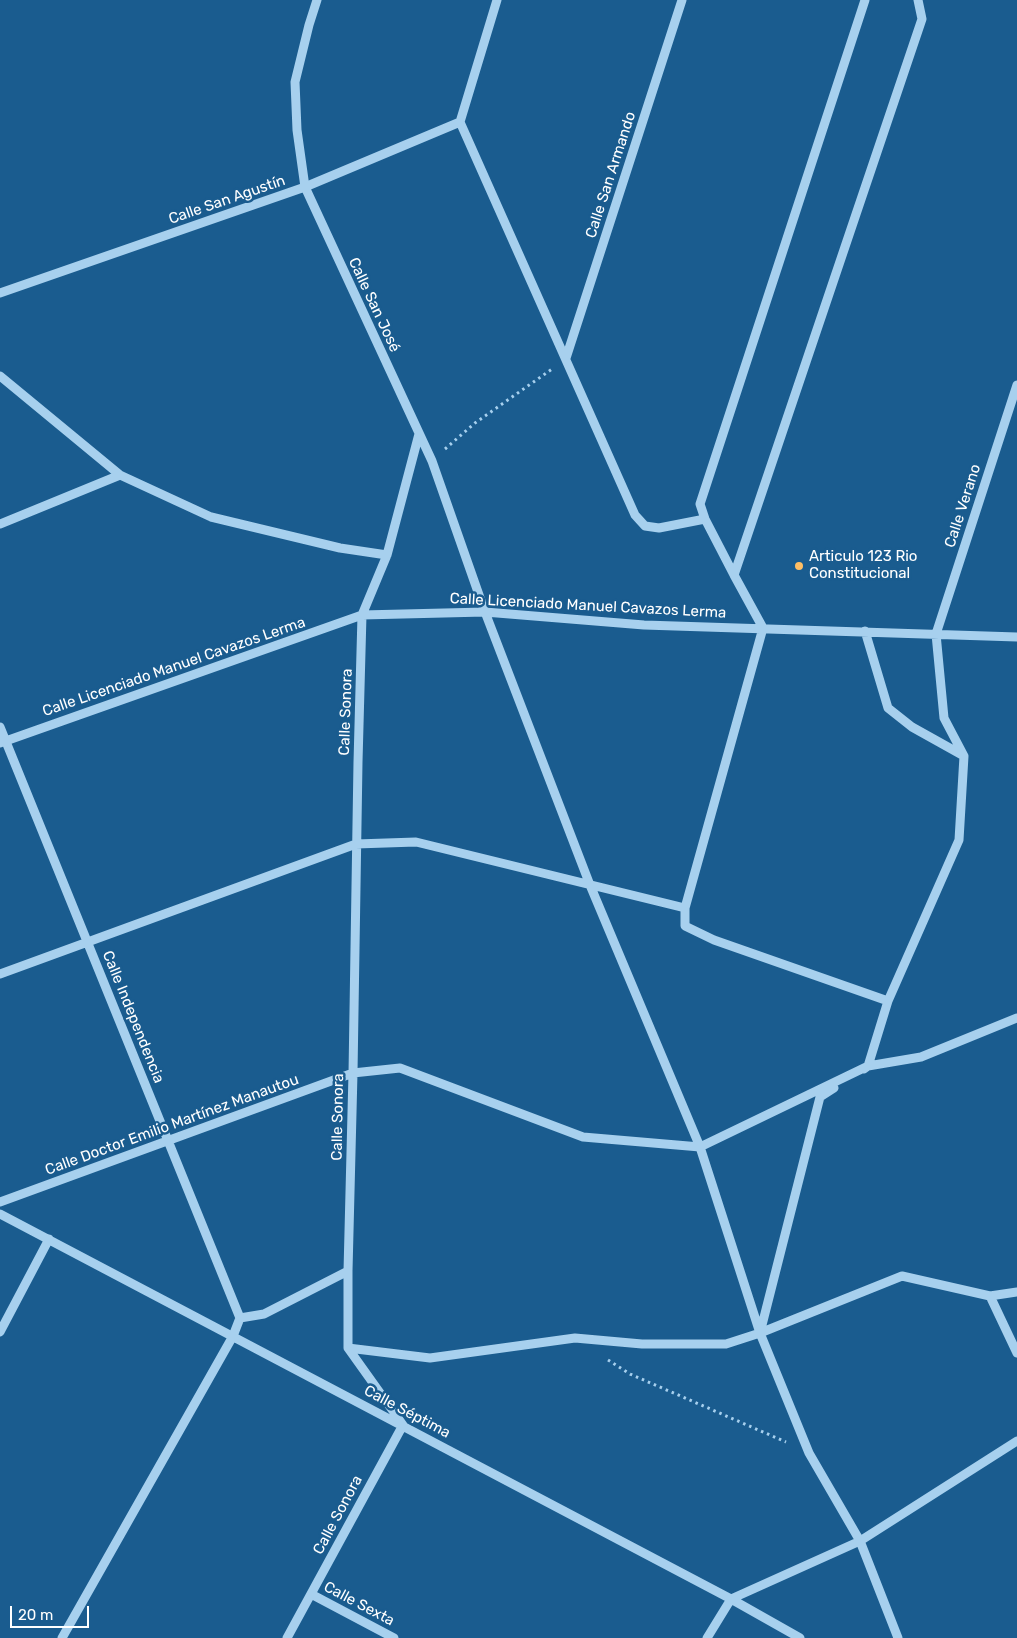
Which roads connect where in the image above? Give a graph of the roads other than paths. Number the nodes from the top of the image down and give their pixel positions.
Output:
1 (317, 0) edge
2 (497, 0) edge
3 (682, 0) edge
4 (865, 0) edge
5 (918, 0) edge
6 (460, 122) junction
7 (305, 187) junction
8 (0, 293) edge
9 (566, 358) junction
10 (0, 376) edge
11 (1017, 385) edge
12 (419, 434) junction
13 (120, 475) junction
14 (705, 519) junction
15 (0, 524) edge
16 (387, 555) junction
17 (734, 575) junction
18 (485, 612) junction
19 (362, 615) junction
20 (763, 628) junction
21 (864, 631) junction
22 (936, 634) junction
23 (1017, 637) edge
24 (0, 727) edge
25 (3, 742) edge
26 (964, 756) junction
27 (356, 844) junction
28 (590, 884) junction
29 (685, 908) junction
30 (87, 942) junction
31 (0, 974) edge
32 (888, 1001) junction
33 (1017, 1018) edge
34 (868, 1066) junction
35 (353, 1073) junction
36 (168, 1141) junction
37 (700, 1147) junction
38 (0, 1202) edge
39 (0, 1214) edge
40 (49, 1238) junction
41 (348, 1271) junction
42 (1017, 1292) edge
43 (990, 1296) junction
44 (240, 1318) junction
45 (0, 1332) edge
46 (760, 1333) junction
47 (233, 1336) junction
48 (348, 1348) junction
49 (1017, 1353) edge
50 (403, 1425) junction
51 (1017, 1441) edge
52 (860, 1541) junction
53 (311, 1594) junction
54 (731, 1599) junction
55 (62, 1638) edge
56 (287, 1638) edge
57 (394, 1638) edge
58 (707, 1638) edge
59 (800, 1638) edge
60 (898, 1638) edge

1 - 7 street, Calle San José
2 - 6 street
3 - 9 street, Calle San Armando
4 - 14 street
5 - 17 street
6 - 7 street, Calle San Agustín
6 - 9 street
7 - 8 street, Calle San Agustín
7 - 12 street, Calle San José
9 - 14 street
10 - 13 street
11 - 22 street, Calle Verano
12 - 16 street, Calle Sonora
12 - 18 street, Calle San José
13 - 15 street
13 - 16 street
14 - 17 street
16 - 19 street, Calle Sonora
17 - 20 street
18 - 19 street, Calle Licenciado Manuel Cavazos Lerma
18 - 20 street, Calle Licenciado Manuel Cavazos Lerma
18 - 28 street, Calle San José
19 - 25 street, Calle Licenciado Manuel Cavazos Lerma
19 - 27 street, Calle Sonora
20 - 21 street, Calle Licenciado Manuel Cavazos Lerma
20 - 29 street
21 - 22 street, Calle Licenciado Manuel Cavazos Lerma
21 - 26 street
22 - 23 street, Calle Licenciado Manuel Cavazos Lerma
22 - 26 street
24 - 25 street, Calle Independencia
25 - 30 street, Calle Independencia
26 - 32 street
27 - 28 street
27 - 30 street
27 - 35 street, Calle Sonora
28 - 29 street
28 - 37 street, Calle San José
29 - 32 street
30 - 31 street
30 - 36 street, Calle Independencia
32 - 34 street
33 - 34 street
34 - 37 street
34 - 46 street
35 - 36 street, Calle Doctor Emilio Martínez Manautou
35 - 37 street, Calle Doctor Emilio Martínez Manautou
35 - 41 street, Calle Sonora
36 - 38 street, Calle Doctor Emilio Martínez Manautou
36 - 44 street, Calle Independencia
37 - 46 street, Calle San José
39 - 40 street, Calle Séptima
40 - 45 street
40 - 47 street, Calle Séptima
41 - 44 street
41 - 48 street, Calle Sonora
42 - 43 street
43 - 46 street
43 - 49 street
44 - 47 street
46 - 48 street
46 - 52 street, Calle San José
47 - 50 street, Calle Séptima
47 - 55 street
48 - 50 street
50 - 53 street, Calle Sonora
50 - 54 street, Calle Séptima
51 - 52 street
52 - 54 street
52 - 60 street, Calle San José
53 - 56 street, Calle Sonora
53 - 57 street, Calle Sexta
54 - 58 street
54 - 59 street, Calle Séptima

